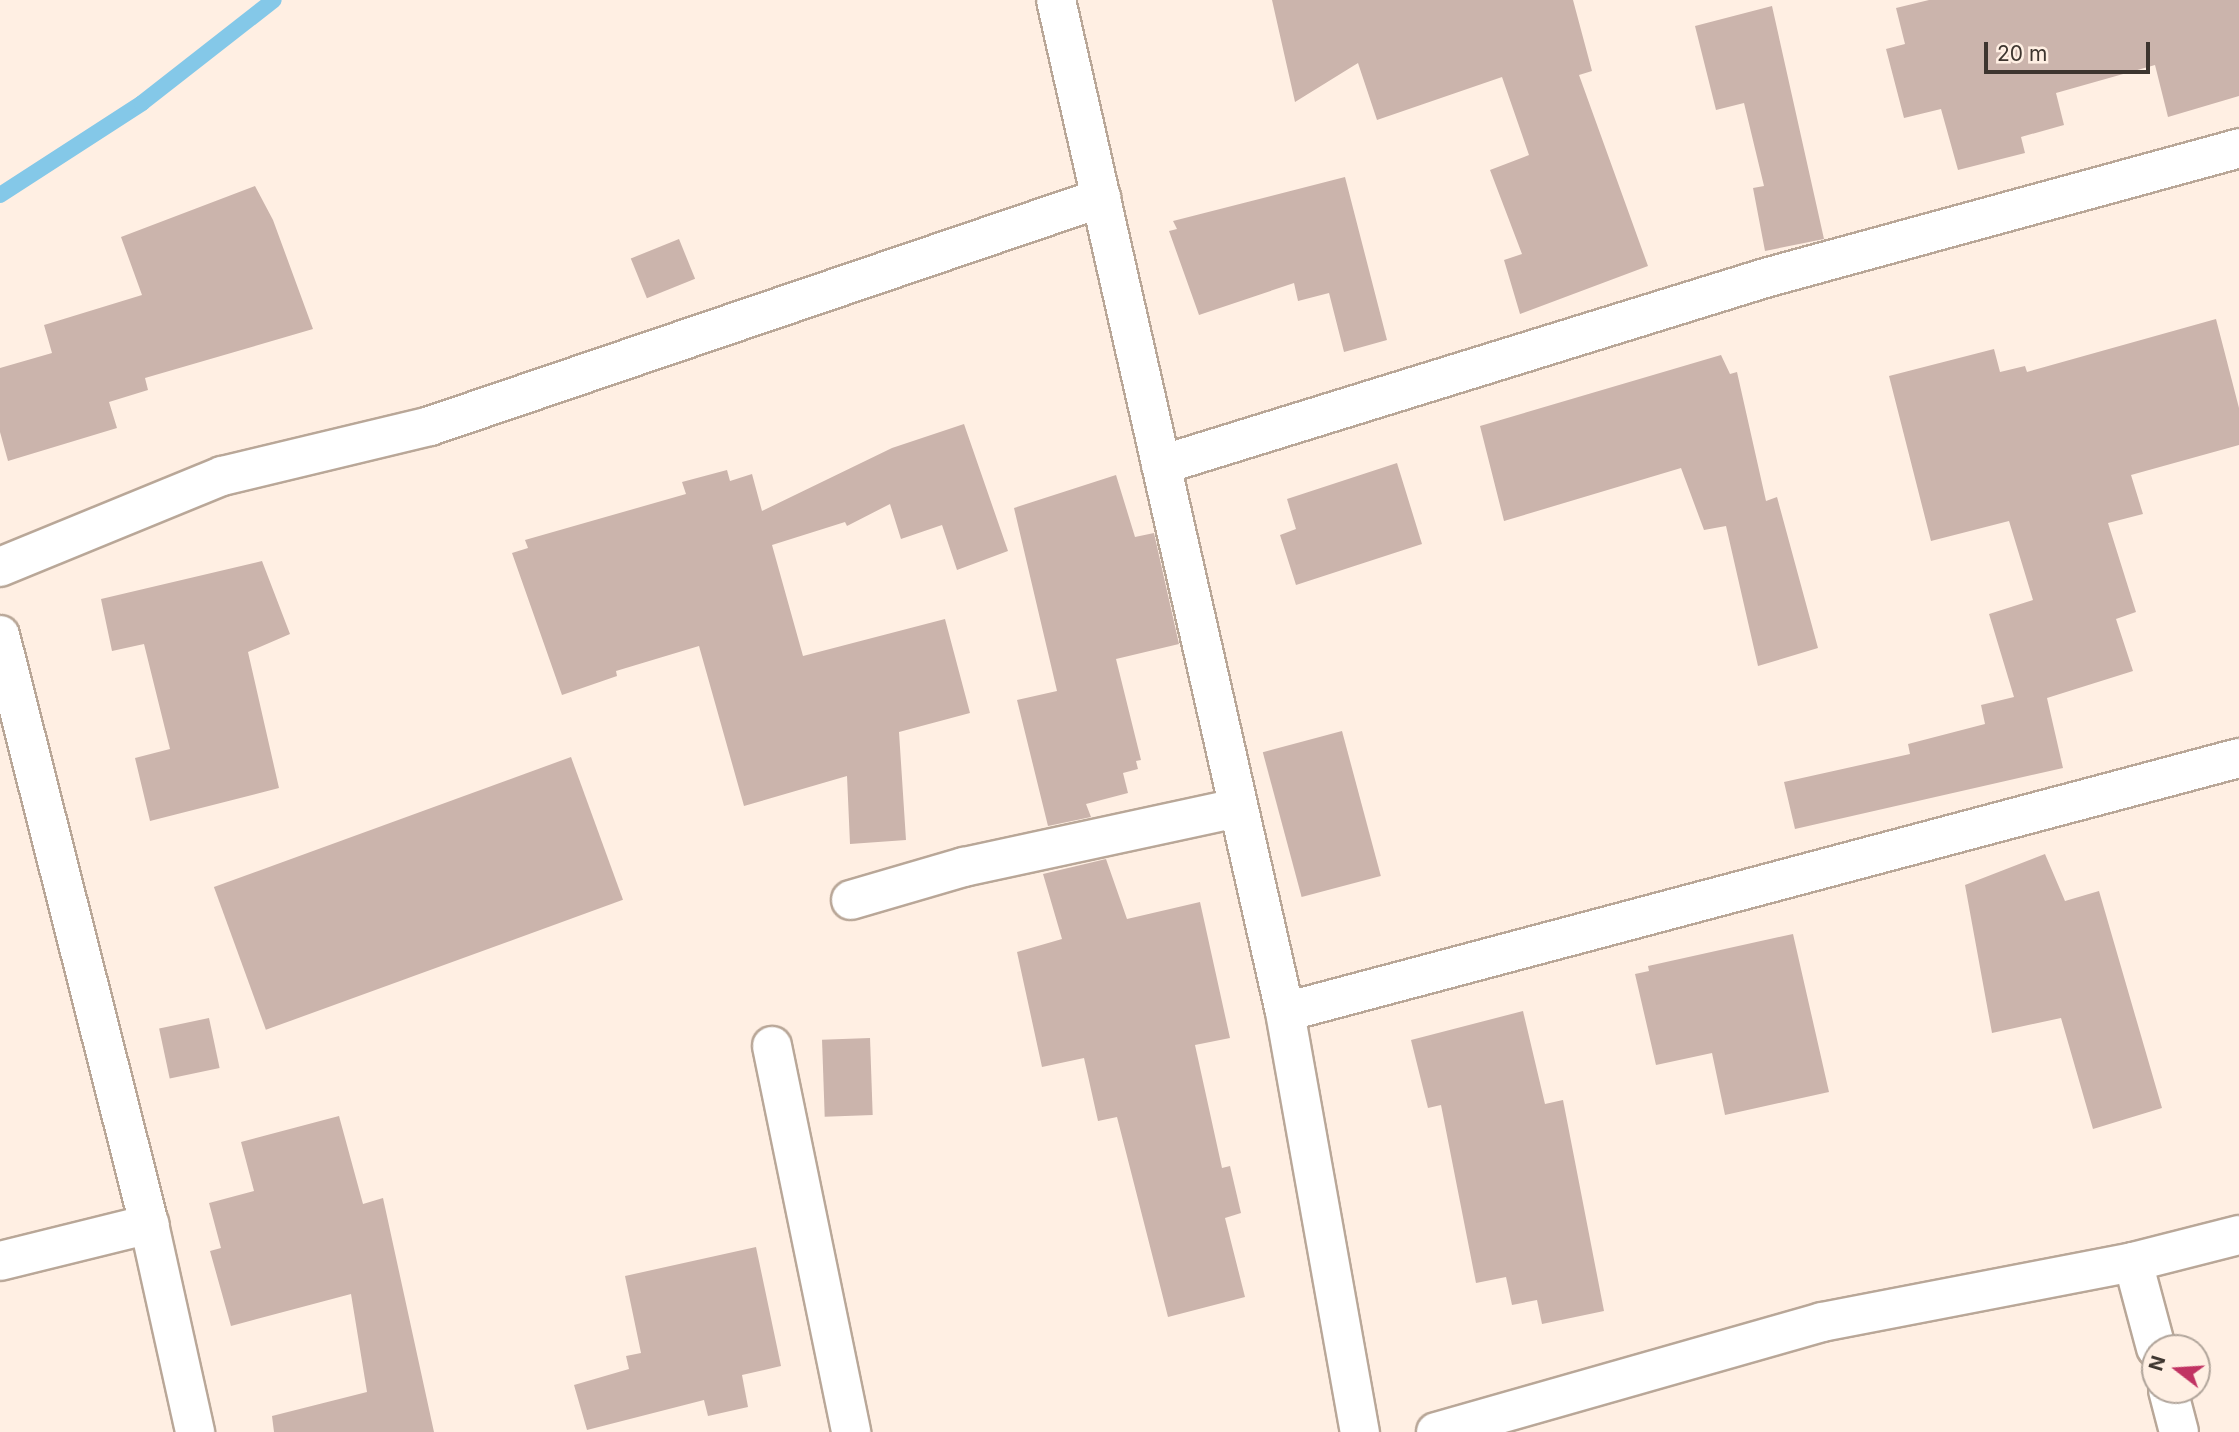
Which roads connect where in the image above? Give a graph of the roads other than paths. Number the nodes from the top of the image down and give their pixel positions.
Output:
1 (1056, 0) edge
2 (2239, 148) edge
3 (1101, 198) junction
4 (1161, 465) junction
5 (0, 567) edge
6 (0, 635) edge
7 (2239, 758) edge
8 (1238, 808) junction
9 (851, 900) dead end
10 (1284, 1012) junction
11 (772, 1046) dead end
12 (149, 1224) junction
13 (2239, 1235) edge
14 (0, 1261) edge
15 (2133, 1262) junction
16 (2152, 1334) edge
17 (2172, 1404) edge
18 (195, 1432) edge
19 (851, 1432) edge
20 (1360, 1432) edge
21 (1436, 1432) edge
22 (2179, 1432) edge

1 - 3 street
2 - 4 street
3 - 4 street
3 - 5 street
4 - 8 street
6 - 12 street
7 - 10 street
8 - 9 street
8 - 10 street
10 - 20 street
11 - 19 street
12 - 14 street
12 - 18 street
13 - 15 street
15 - 16 street
15 - 21 street
17 - 22 street

